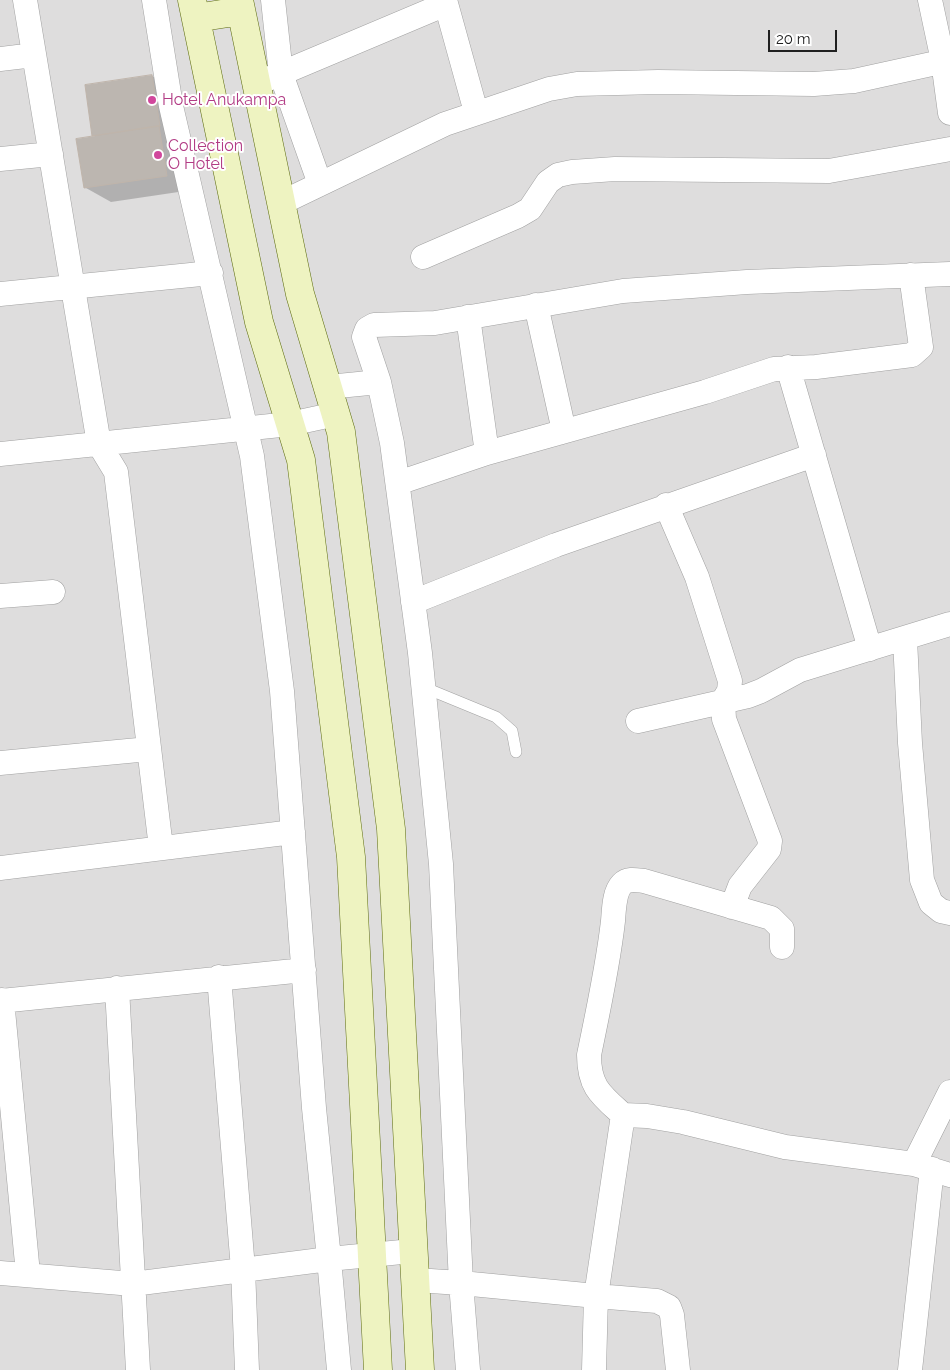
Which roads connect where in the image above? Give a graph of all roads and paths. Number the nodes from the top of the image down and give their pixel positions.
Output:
1 (24, 0) edge
2 (154, 0) edge
3 (273, 0) edge
4 (930, 0) edge
5 (446, 2) edge
6 (240, 5) edge
7 (194, 9) edge
8 (34, 55) junction
9 (0, 59) edge
10 (947, 60) edge
11 (281, 74) junction
12 (256, 84) junction
13 (476, 112) junction
14 (950, 113) edge
15 (950, 149) edge
16 (51, 154) junction
17 (0, 159) edge
18 (320, 184) junction
19 (281, 203) junction
20 (423, 257) dead end
21 (211, 273) junction
22 (950, 274) edge
23 (911, 275) junction
24 (74, 287) junction
25 (0, 294) edge
26 (536, 305) junction
27 (468, 317) junction
28 (788, 367) junction
29 (379, 382) junction
30 (328, 387) junction
31 (336, 414) junction
32 (290, 424) junction
33 (246, 428) junction
34 (564, 431) junction
35 (99, 444) junction
36 (487, 453) junction
37 (0, 454) edge
38 (814, 455) junction
39 (398, 483) junction
40 (666, 505) junction
41 (53, 592) dead end
42 (0, 596) edge
43 (414, 602) junction
44 (950, 624) edge
45 (905, 639) junction
46 (870, 649) junction
47 (424, 687) junction
48 (723, 701) junction
49 (638, 721) dead end
50 (148, 748) junction
51 (516, 752) dead end
52 (0, 763) edge
53 (293, 832) junction
54 (160, 848) junction
55 (0, 868) edge
56 (732, 907) junction
57 (950, 913) edge
58 (782, 947) dead end
59 (304, 970) junction
60 (219, 977) junction
61 (117, 988) junction
62 (1, 1000) edge
63 (950, 1092) edge
64 (623, 1115) junction
65 (932, 1169) edge
66 (412, 1251) junction
67 (372, 1253) junction
68 (329, 1259) junction
69 (243, 1269) junction
70 (0, 1273) edge
71 (28, 1274) junction
72 (414, 1280) junction
73 (461, 1283) junction
74 (133, 1284) junction
75 (596, 1296) junction
76 (138, 1370) edge
77 (247, 1370) edge
78 (339, 1370) edge
79 (378, 1370) edge
80 (420, 1370) edge
81 (468, 1370) edge
82 (594, 1370) edge
83 (678, 1370) edge
84 (910, 1370) edge

1 - 8 street
2 - 21 street
3 - 11 street
4 - 10 street
5 - 11 street
5 - 13 street
6 - 7 street
6 - 12 street
7 - 32 street
8 - 9 street
8 - 16 street
10 - 13 street
10 - 14 street
11 - 12 street
11 - 18 street
12 - 19 street
13 - 18 street
15 - 20 street
16 - 17 street
16 - 24 street
18 - 19 street
19 - 30 street
21 - 24 street
21 - 33 street
22 - 23 street
23 - 26 street
23 - 28 street
24 - 25 street
24 - 35 street
26 - 27 street
26 - 34 street
27 - 29 street
27 - 36 street
28 - 34 street
28 - 38 street
29 - 30 street
29 - 39 street
30 - 31 street
31 - 32 street
31 - 66 street
32 - 33 street
32 - 67 street
33 - 35 street
33 - 53 street
34 - 36 street
35 - 37 street
35 - 50 street
36 - 39 street
38 - 40 street
38 - 46 street
39 - 43 street
40 - 43 street
40 - 48 street
41 - 42 street
43 - 47 street
44 - 45 street
45 - 46 street
45 - 57 street
46 - 48 street
47 - 51 lane
47 - 73 street
48 - 49 street
48 - 56 street
50 - 52 street
50 - 54 street
53 - 54 street
53 - 59 street
54 - 55 street
56 - 58 street
56 - 64 street
59 - 60 street
59 - 68 street
60 - 61 street
60 - 69 street
61 - 62 street
61 - 74 street
62 - 71 street
63 - 65 street
64 - 65 street
64 - 75 street
65 - 84 street
66 - 67 street
66 - 72 street
67 - 68 street
67 - 79 street
68 - 69 street
68 - 78 street
69 - 74 street
69 - 77 street
70 - 71 street
71 - 74 street
72 - 73 street
72 - 80 street
73 - 75 street
73 - 81 street
74 - 76 street
75 - 82 street
75 - 83 street

